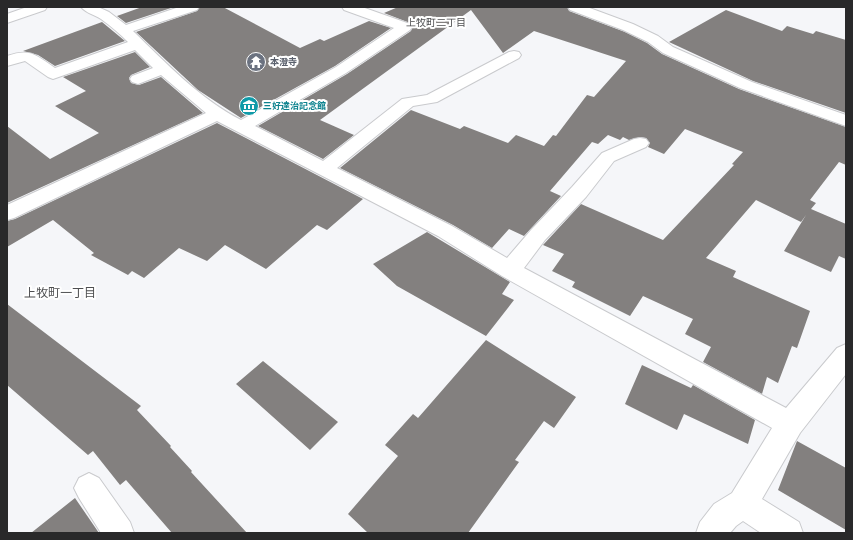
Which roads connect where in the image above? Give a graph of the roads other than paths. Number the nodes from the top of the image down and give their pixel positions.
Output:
1 (40, 7) edge
2 (88, 7) edge
3 (192, 7) edge
4 (349, 7) edge
5 (575, 7) edge
6 (7, 19) edge
7 (124, 30) junction
8 (137, 44) junction
9 (514, 55) dead end
10 (7, 62) edge
11 (163, 69) junction
12 (138, 79) dead end
13 (217, 114) junction
14 (846, 122) edge
15 (241, 127) junction
16 (640, 143) dead end
17 (324, 169) junction
18 (7, 212) edge
19 (510, 270) junction
20 (846, 355) edge
21 (790, 424) junction
22 (89, 488) dead end
23 (743, 504) junction
24 (118, 533) edge
25 (711, 533) edge
26 (788, 533) edge

1 - 6 street
2 - 7 street
3 - 7 street
4 - 15 street
5 - 14 street
7 - 8 street
8 - 10 street
8 - 11 street
9 - 17 street
11 - 12 street
11 - 13 street
13 - 15 street
13 - 18 street
15 - 17 street
16 - 19 street
17 - 19 street
19 - 21 street
20 - 21 street
21 - 23 street
22 - 24 street
23 - 25 street
23 - 26 street

